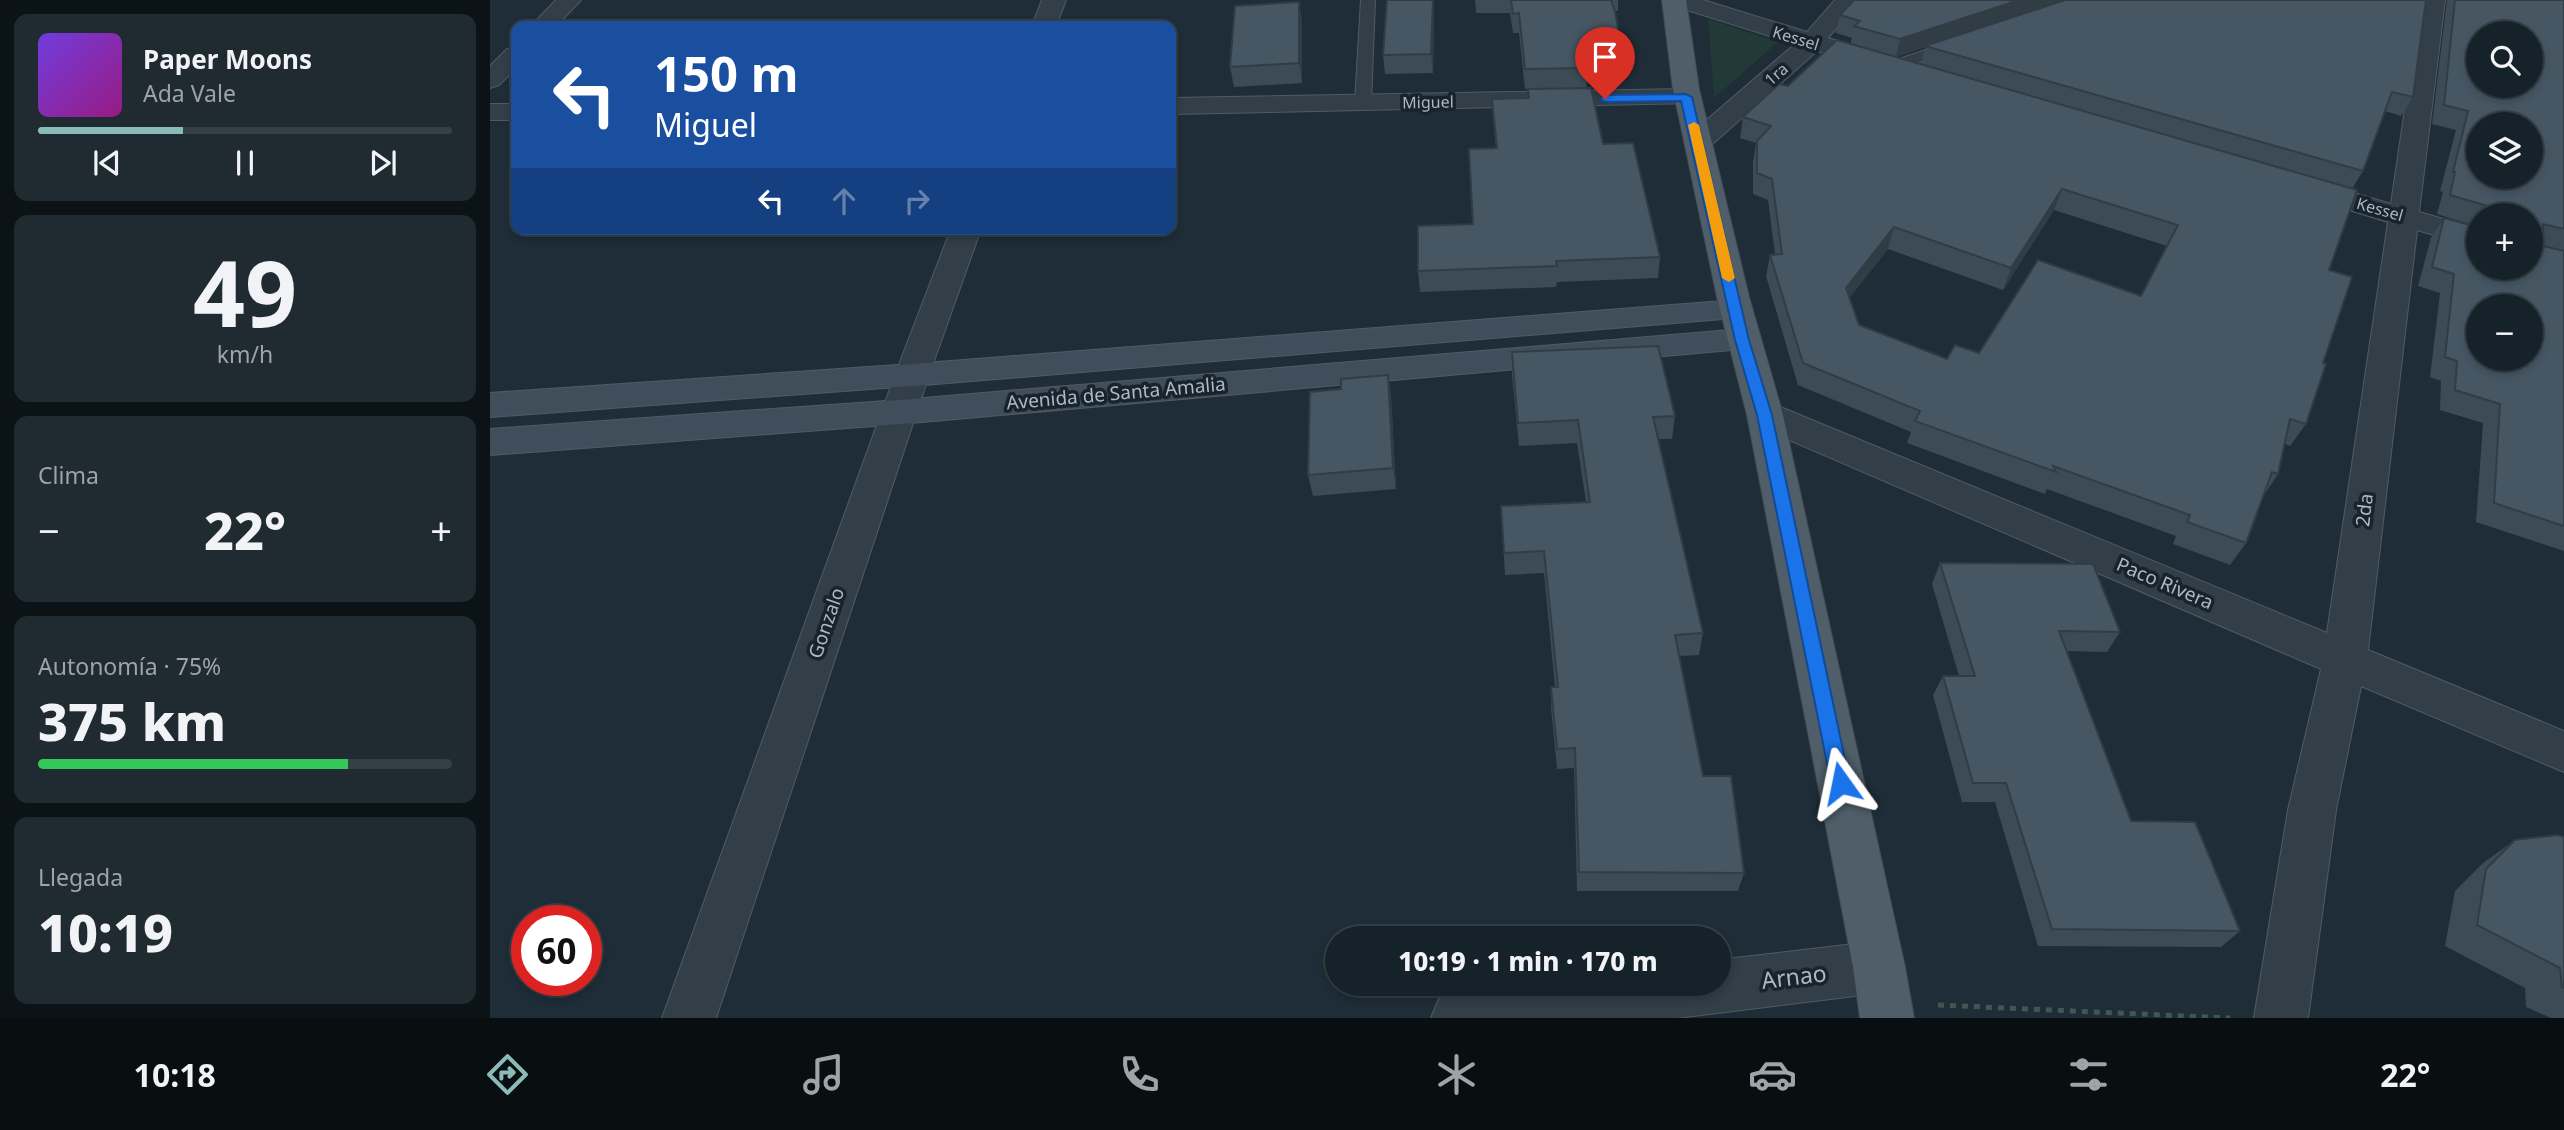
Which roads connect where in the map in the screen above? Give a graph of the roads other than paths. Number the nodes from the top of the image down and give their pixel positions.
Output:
1 (569, 0) edge
2 (1054, 0) edge
3 (1368, 0) edge
4 (1674, 0) edge
5 (1679, 0) edge
6 (1848, 0) edge
7 (2432, 0) edge
8 (548, 21) edge
9 (1046, 21) edge
10 (1967, 41) edge
11 (1811, 43) junction
12 (511, 59) edge
13 (1893, 66) junction
14 (1932, 78) edge
15 (490, 80) edge
16 (1686, 97) junction
17 (1363, 103) junction
18 (1176, 106) edge
19 (490, 112) edge
20 (511, 112) edge
21 (1698, 142) junction
22 (2277, 179) edge
23 (2403, 216) junction
24 (964, 235) edge
25 (2466, 235) edge
26 (1739, 325) junction
27 (906, 393) junction
28 (490, 405) edge
29 (1765, 415) junction
30 (490, 442) edge
31 (2344, 659) junction
32 (2564, 752) edge
33 (1883, 996) edge
34 (690, 1018) edge
35 (1458, 1018) edge
36 (2281, 1018) edge

1 - 8 street
2 - 9 street
3 - 17 lane
4 - 16 main road
5 - 11 street, Kessel
6 - 11 street, 1ra
7 - 23 street, 2da
10 - 13 lane
11 - 13 street, Kessel
11 - 21 street, 1ra
12 - 15 street
13 - 14 street, Kessel
16 - 17 street, Miguel
16 - 21 main road
17 - 18 street, Miguel
19 - 20 street
21 - 26 main road
22 - 23 street, Kessel
23 - 25 street, Kessel
23 - 31 street, 2da
24 - 27 street, Gonzalo
26 - 27 street, Avenida de Santa Amalia
26 - 29 main road
27 - 28 street, Avenida de Santa Amalia
27 - 30 street, Avenida de Santa Amalia
27 - 34 street, Gonzalo
29 - 31 street, Paco Rivera
29 - 33 main road
31 - 32 street, Paco Rivera
31 - 36 street, 2da
33 - 35 street, Arnao

